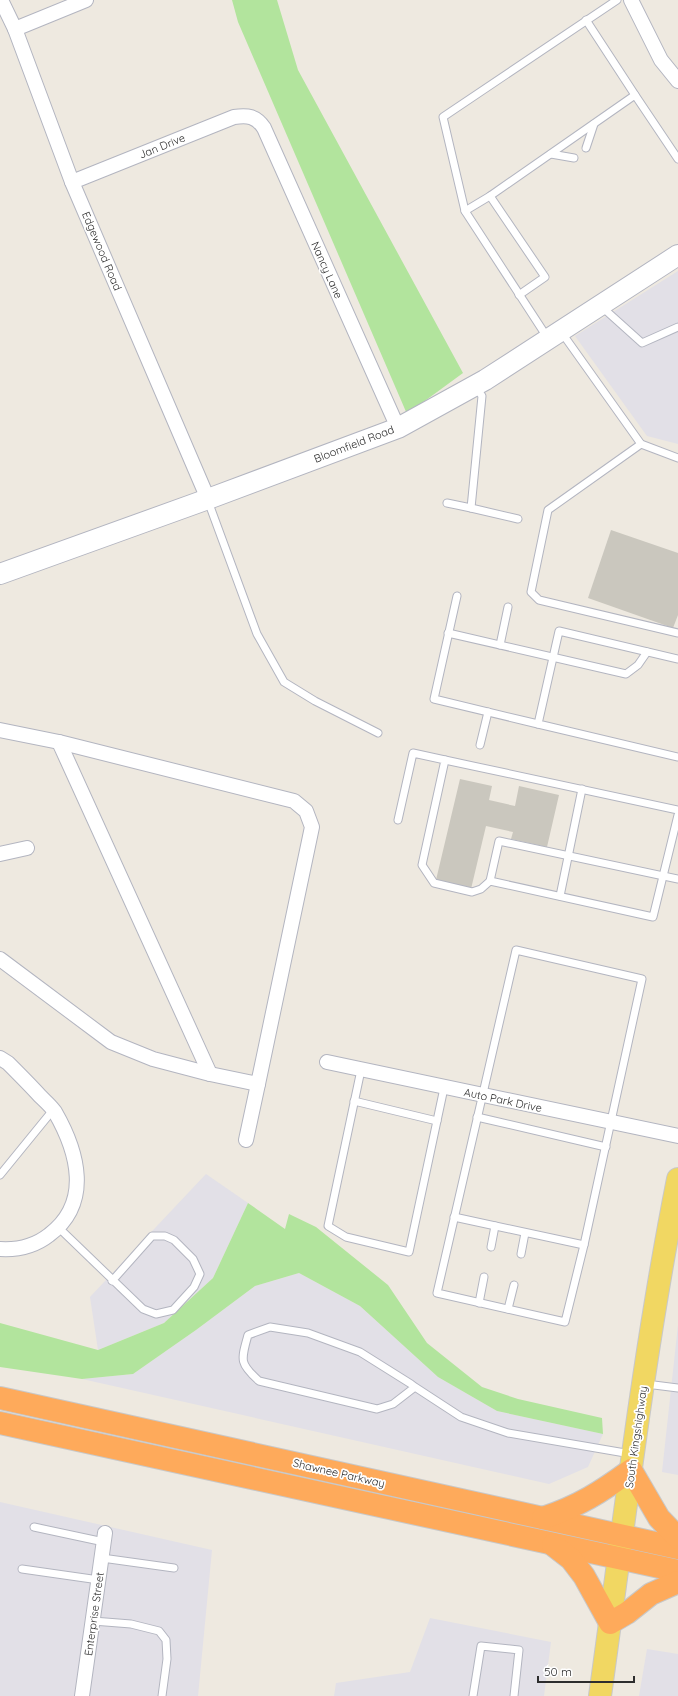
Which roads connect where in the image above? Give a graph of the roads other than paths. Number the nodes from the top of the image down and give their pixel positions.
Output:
1 (1, 0) edge
2 (86, 0) edge
3 (617, 0) edge
4 (631, 0) edge
5 (586, 20) junction
6 (15, 29) junction
7 (678, 81) edge
8 (635, 95) junction
9 (252, 117) joint
10 (594, 124) junction
11 (586, 148) dead end
12 (551, 154) junction
13 (574, 158) dead end
14 (678, 159) edge
15 (72, 182) junction
16 (490, 196) junction
17 (465, 212) junction
18 (678, 255) edge
19 (519, 295) junction
20 (601, 305) junction
21 (678, 327) edge
22 (554, 335) junction
23 (475, 386) junction
24 (398, 428) junction
25 (641, 444) junction
26 (678, 458) edge
27 (208, 499) junction
28 (447, 503) dead end
29 (471, 508) junction
30 (518, 519) dead end
31 (0, 574) edge
32 (457, 596) dead end
33 (508, 607) dead end
34 (448, 633) junction
35 (678, 633) edge
36 (500, 645) junction
37 (647, 652) junction
38 (553, 657) junction
39 (678, 659) edge
40 (488, 712) junction
41 (538, 724) junction
42 (0, 730) edge
43 (378, 733) dead end
44 (59, 742) junction
45 (480, 744) dead end
46 (678, 757) edge
47 (445, 760) junction
48 (582, 789) junction
49 (678, 810) edge
50 (678, 815) edge
51 (398, 820) dead end
52 (28, 848) dead end
53 (0, 854) edge
54 (568, 856) junction
55 (663, 876) junction
56 (678, 880) edge
57 (490, 881) junction
58 (560, 896) junction
59 (0, 959) edge
60 (0, 1058) edge
61 (327, 1062) dead end
62 (361, 1070) junction
63 (210, 1074) junction
64 (258, 1084) junction
65 (444, 1088) junction
66 (482, 1096) junction
67 (354, 1101) junction
68 (54, 1110) junction
69 (477, 1116) junction
70 (437, 1121) junction
71 (612, 1122) junction
72 (678, 1136) edge
73 (246, 1140) dead end
74 (606, 1147) junction
75 (0, 1175) edge
76 (678, 1179) edge
77 (454, 1217) junction
78 (496, 1226) junction
79 (59, 1228) junction
80 (525, 1233) junction
81 (584, 1245) junction
82 (491, 1247) dead end
83 (0, 1249) edge
84 (520, 1254) dead end
85 (484, 1278) dead end
86 (112, 1280) junction
87 (514, 1284) dead end
88 (479, 1303) junction
89 (508, 1309) junction
90 (644, 1384) junction
91 (415, 1387) junction
92 (678, 1388) edge
93 (0, 1398) edge
94 (0, 1423) edge
95 (632, 1462) junction
96 (543, 1518) junction
97 (34, 1527) dead end
98 (622, 1536) junction
99 (105, 1538) joint
100 (678, 1538) edge
101 (552, 1544) junction
102 (678, 1548) edge
103 (102, 1558) junction
104 (619, 1558) junction
105 (174, 1568) dead end
106 (22, 1569) dead end
107 (678, 1571) edge
108 (98, 1580) junction
109 (678, 1582) edge
110 (93, 1621) junction
111 (610, 1623) junction
112 (82, 1696) edge
113 (162, 1696) edge
114 (473, 1696) edge
115 (514, 1696) edge
116 (600, 1696) edge

1 - 6 street, Edgewood Road
2 - 6 street
3 - 5 lane
4 - 7 street
5 - 8 lane
5 - 17 lane
6 - 15 street, Edgewood Road
8 - 10 lane
8 - 14 lane
9 - 15 street, Jan Drive
9 - 24 street, Nancy Lane
10 - 11 lane
10 - 12 lane
12 - 13 lane
12 - 16 lane
15 - 27 street, Edgewood Road
16 - 17 lane
16 - 19 lane
17 - 19 lane
18 - 20 street, Bloomfield Road
19 - 22 lane
20 - 21 lane
20 - 22 street, Bloomfield Road
22 - 23 street, Bloomfield Road
22 - 25 lane
23 - 24 street, Bloomfield Road
23 - 29 lane
24 - 27 street, Bloomfield Road
25 - 26 lane
25 - 35 lane
27 - 31 street, Bloomfield Road
27 - 43 lane
28 - 29 lane
29 - 30 lane
32 - 34 lane
33 - 36 lane
34 - 36 lane
34 - 40 lane
36 - 38 lane
37 - 38 lane
37 - 38 lane
37 - 39 lane
38 - 41 lane
40 - 41 lane
40 - 45 lane
41 - 46 lane
42 - 44 street
44 - 63 street
44 - 64 street
47 - 48 lane
47 - 51 lane
47 - 57 lane
48 - 49 lane
48 - 54 lane
50 - 55 lane
52 - 53 street
54 - 55 lane
54 - 57 lane
54 - 58 lane
55 - 56 lane
55 - 58 lane
57 - 58 lane
59 - 63 street
60 - 68 street
61 - 62 street, Auto Park Drive
62 - 65 street, Auto Park Drive
62 - 67 lane
63 - 64 street
64 - 73 street
65 - 66 street, Auto Park Drive
65 - 70 lane
66 - 69 lane
66 - 71 street, Auto Park Drive
66 - 71 lane
67 - 70 lane
67 - 70 lane
68 - 75 lane
68 - 79 street
69 - 74 lane
69 - 77 lane
71 - 72 street, Auto Park Drive
71 - 74 lane
74 - 81 lane
76 - 90 main road, South Kingshighway
77 - 78 lane
77 - 88 lane
78 - 80 lane
78 - 82 lane
79 - 83 street
79 - 86 lane
80 - 81 lane
80 - 84 lane
81 - 89 lane
85 - 88 lane
86 - 86 lane
87 - 89 lane
88 - 89 lane
90 - 92 lane
90 - 95 main road, South Kingshighway
91 - 91 lane
91 - 95 lane
93 - 96 highway, Shawnee Parkway
94 - 101 highway
95 - 96 highway
95 - 98 main road, South Kingshighway
95 - 100 highway
96 - 98 highway, Shawnee Parkway
97 - 99 lane
98 - 102 highway, Shawnee Parkway
98 - 104 main road, South Kingshighway
99 - 103 street, Enterprise Street
101 - 104 highway
101 - 111 highway
103 - 105 lane
103 - 108 street, Enterprise Street
104 - 107 highway
104 - 111 main road, South Kingshighway
106 - 108 lane
108 - 110 street, Enterprise Street
109 - 111 highway
110 - 112 street, Enterprise Street
110 - 113 lane
111 - 116 main road, South Kingshighway
114 - 115 lane

